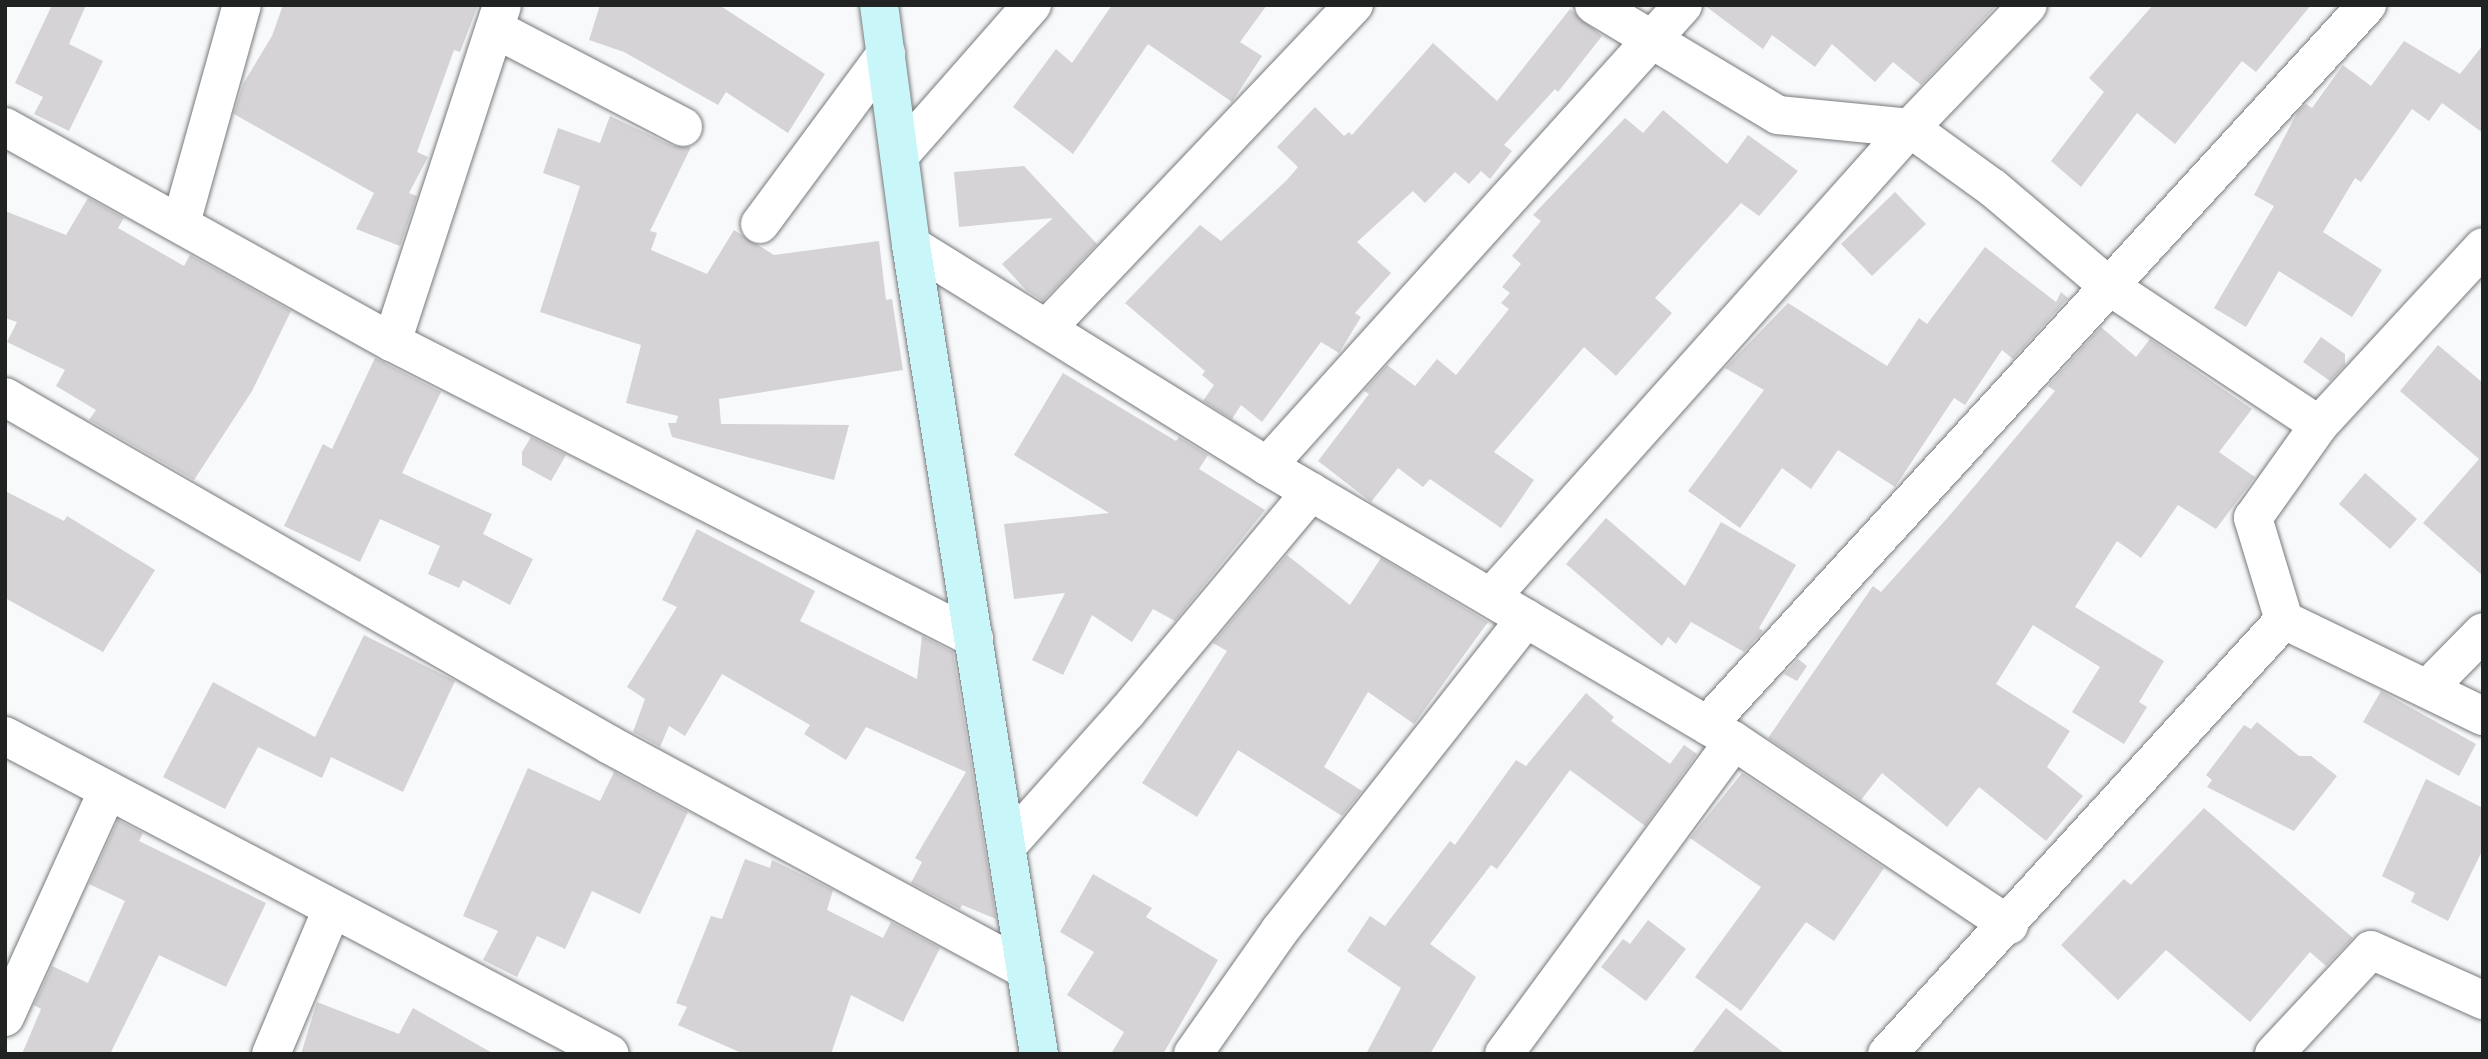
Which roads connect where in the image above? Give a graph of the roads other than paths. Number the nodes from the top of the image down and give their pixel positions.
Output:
1 (242, 5) edge
2 (879, 5) edge
3 (1032, 5) edge
4 (1354, 5) edge
5 (1594, 5) edge
6 (1683, 5) edge
7 (2028, 5) edge
8 (2367, 5) edge
9 (498, 17) edge
10 (1651, 39) junction
11 (886, 54) junction
12 (5, 127) edge
13 (683, 127) dead end
14 (1910, 128) junction
15 (900, 155) junction
16 (181, 223) junction
17 (760, 224) dead end
18 (911, 245) junction
19 (2483, 247) edge
20 (2106, 284) junction
21 (1047, 328) junction
22 (393, 342) junction
23 (5, 397) edge
24 (2319, 425) junction
25 (1267, 466) junction
26 (1311, 492) junction
27 (1491, 597) junction
28 (1526, 618) junction
29 (2284, 620) junction
30 (2483, 632) edge
31 (974, 638) junction
32 (2428, 688) junction
33 (2483, 716) edge
34 (1720, 733) junction
35 (5, 736) edge
36 (108, 790) junction
37 (1008, 845) junction
38 (332, 909) junction
39 (2009, 925) junction
40 (1026, 970) junction
41 (2483, 1000) edge
42 (5, 1017) edge
43 (271, 1054) edge
44 (610, 1054) edge
45 (1040, 1054) edge
46 (1193, 1054) edge
47 (1504, 1054) edge
48 (1887, 1054) edge
49 (2274, 1054) edge

1 - 16 street
2 - 11 main road
3 - 15 street
4 - 21 street
5 - 10 street
6 - 10 street
7 - 14 street
8 - 20 street
9 - 13 street
9 - 22 street
10 - 14 street
10 - 25 street
11 - 15 main road
11 - 17 street
12 - 16 street
14 - 20 street
14 - 27 street
15 - 18 main road
16 - 22 street
18 - 21 street
18 - 31 main road
19 - 24 street
20 - 24 street
20 - 34 street
21 - 25 street
22 - 31 street
23 - 40 street
24 - 29 street
25 - 26 street
26 - 27 street
26 - 37 street
27 - 28 street
28 - 34 street
28 - 46 street
29 - 32 street
29 - 39 street
30 - 32 street
31 - 37 main road
32 - 33 street
34 - 39 street
34 - 47 street
35 - 36 street
36 - 38 street
36 - 42 street
37 - 40 main road
38 - 43 street
38 - 44 street
39 - 48 street
40 - 45 main road
41 - 49 street

